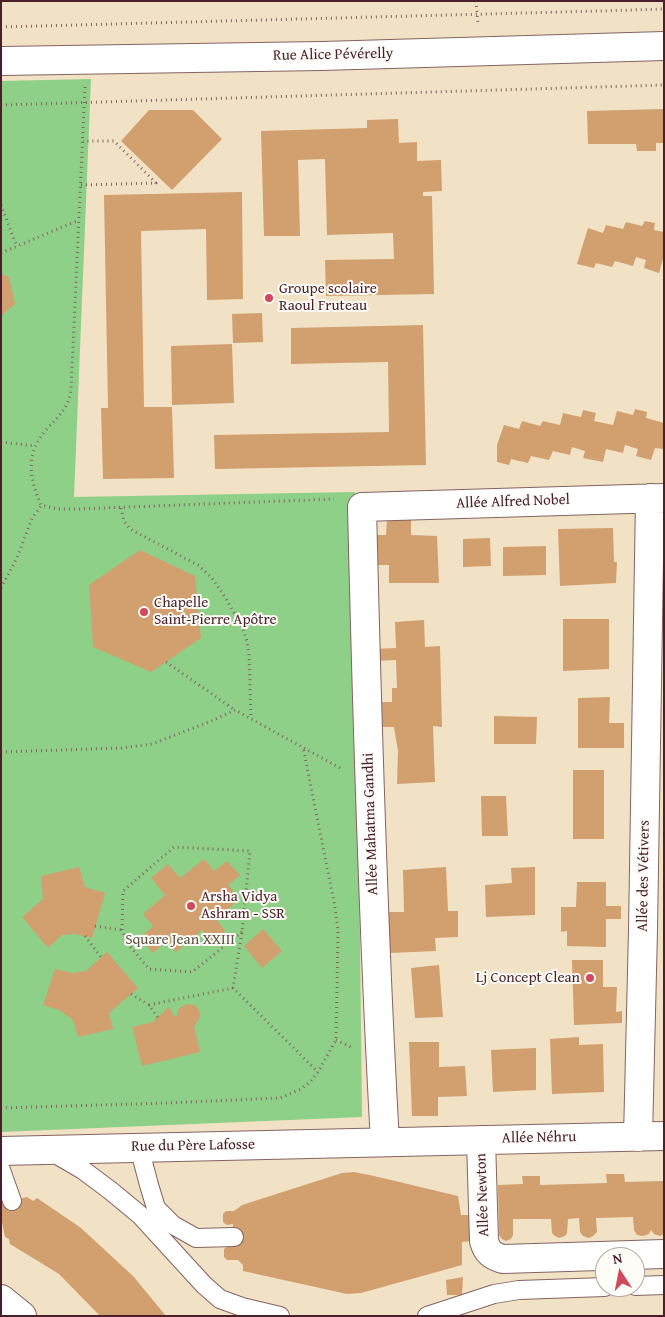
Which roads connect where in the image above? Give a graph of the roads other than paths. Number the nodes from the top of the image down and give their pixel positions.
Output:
1 (664, 46) edge
2 (1, 62) edge
3 (657, 498) edge
4 (362, 507) joint
5 (656, 614) edge
6 (653, 925) edge
7 (651, 1136) edge
8 (481, 1140) junction
9 (385, 1142) junction
10 (139, 1147) junction
11 (47, 1149) junction
12 (1, 1151) edge
13 (1, 1170) edge
14 (12, 1201) dead end
15 (234, 1236) dead end
16 (664, 1254) edge
17 (664, 1285) edge
18 (645, 1286) edge
19 (595, 1287) edge
20 (1, 1300) edge
21 (22, 1316) edge
22 (280, 1316) edge
23 (426, 1316) edge

1 - 2 street, Rue Alice Pévérelly
3 - 4 street, Allée Alfred Nobel
3 - 5 street, Allée des Vétivers
4 - 9 street, Allée Mahatma Gandhi
5 - 6 street, Allée des Vétivers
6 - 7 street, Allée des Vétivers
7 - 8 street, Allée Néhru
8 - 9 street, Allée Néhru
8 - 16 street, Allée Newton
9 - 10 street, Rue du Père Lafosse
10 - 11 street, Rue du Père Lafosse
10 - 15 lane
11 - 12 street, Rue du Père Lafosse
11 - 22 lane
13 - 14 lane
17 - 18 lane
19 - 23 lane
20 - 21 street

